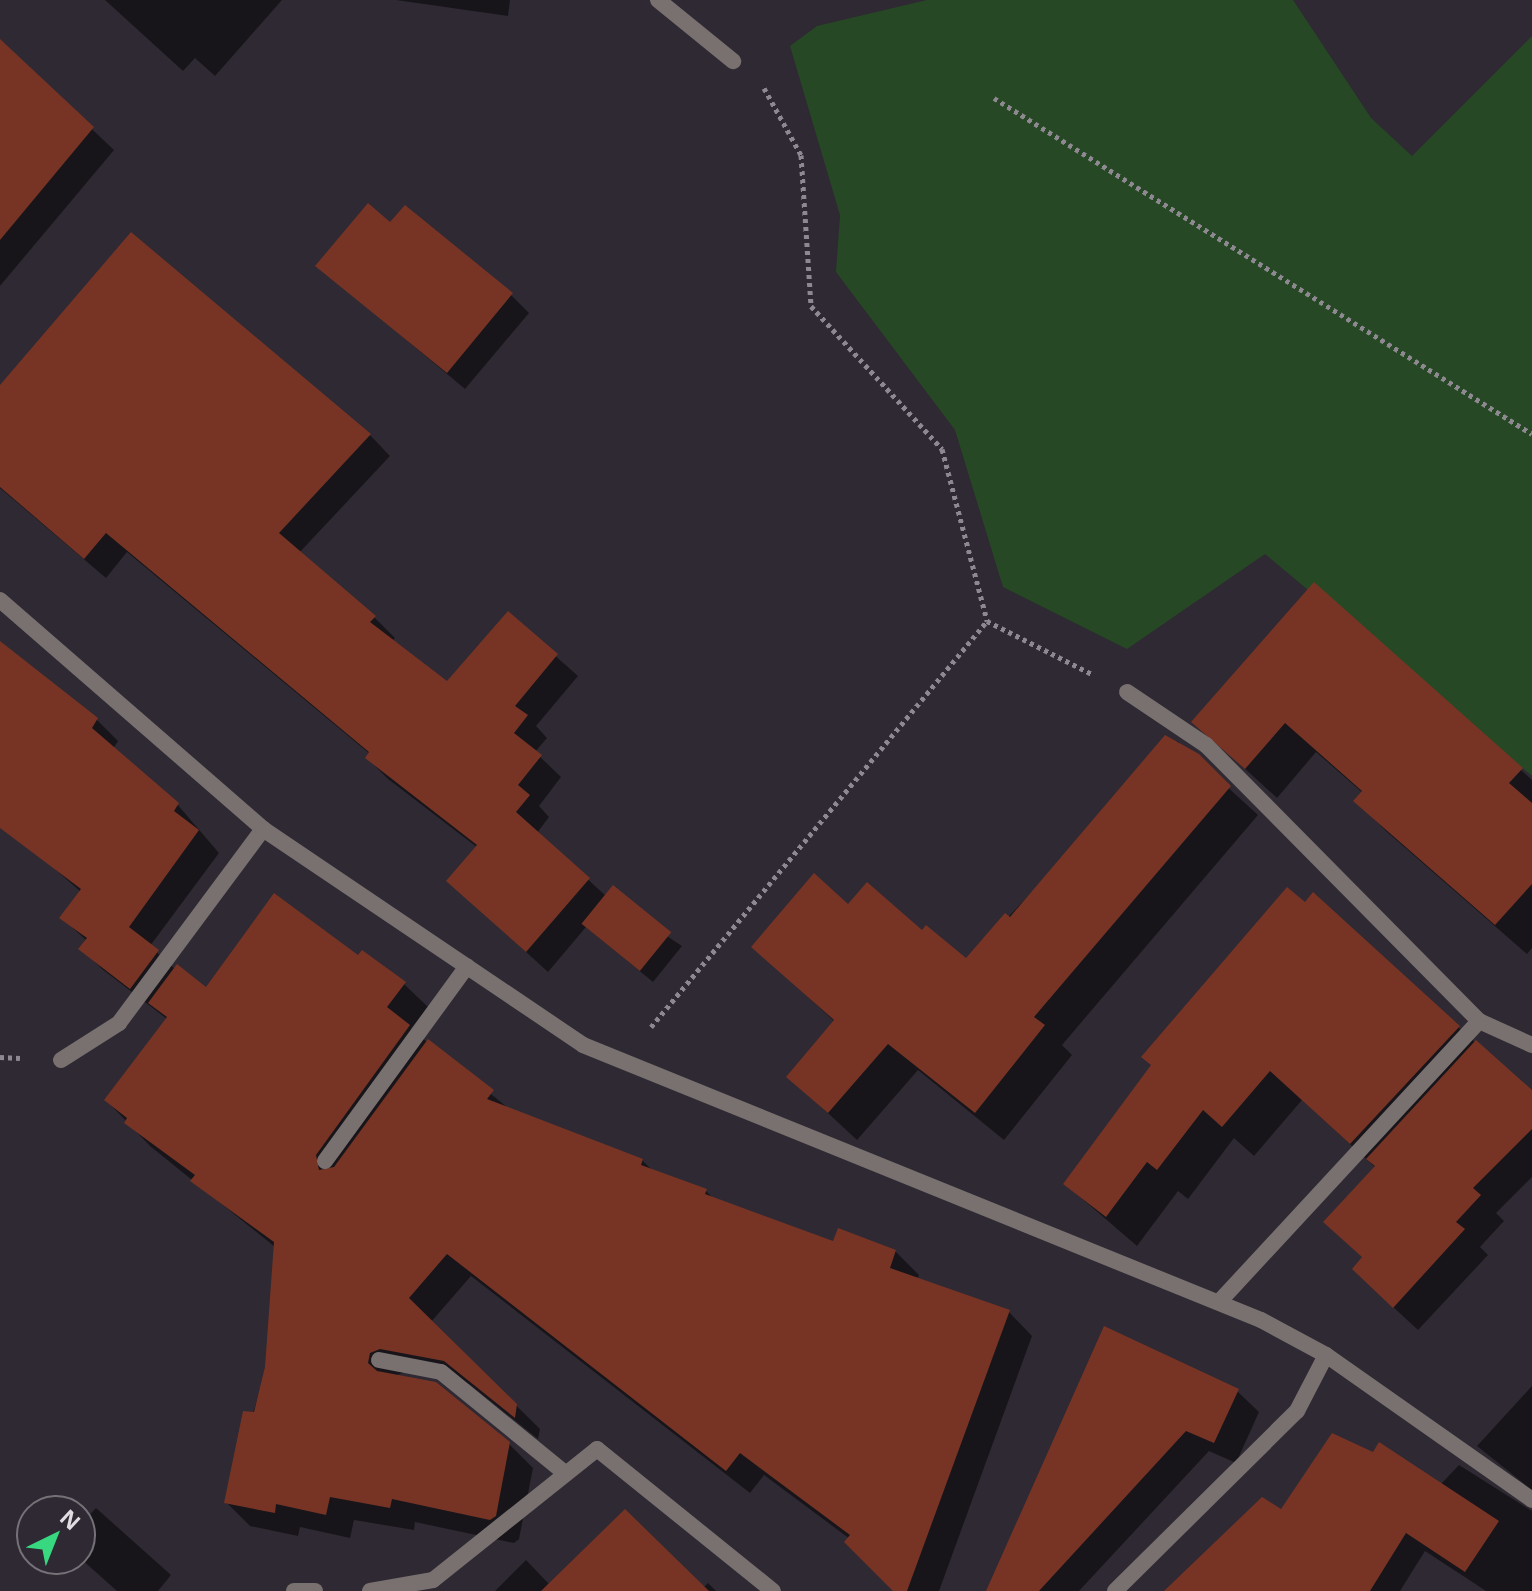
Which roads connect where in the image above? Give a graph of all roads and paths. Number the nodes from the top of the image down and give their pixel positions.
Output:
1 (658, 0) edge
2 (733, 61) joint
3 (994, 98) dead end
4 (1532, 434) edge
5 (0, 600) edge
6 (987, 621) junction
7 (1127, 692) joint
8 (263, 829) junction
9 (467, 966) junction
10 (1479, 1021) junction
11 (1532, 1045) edge
12 (61, 1060) dead end
13 (624, 1061) junction
14 (325, 1161) dead end
15 (1219, 1302) junction
16 (1326, 1355) junction
17 (379, 1360) dead end
18 (566, 1474) junction
19 (1532, 1500) edge
20 (294, 1591) edge
21 (315, 1591) edge
22 (370, 1591) edge
23 (773, 1591) edge
24 (1115, 1591) edge

1 - 2 street
2 - 6 path
3 - 4 path
5 - 8 street
6 - 7 path
6 - 13 path
7 - 10 street
8 - 9 street
8 - 12 street
9 - 13 street
9 - 14 street
10 - 11 street
10 - 15 street
13 - 15 street
15 - 16 street
16 - 19 street
16 - 24 street
17 - 18 street
18 - 22 street
18 - 23 street
20 - 21 street

